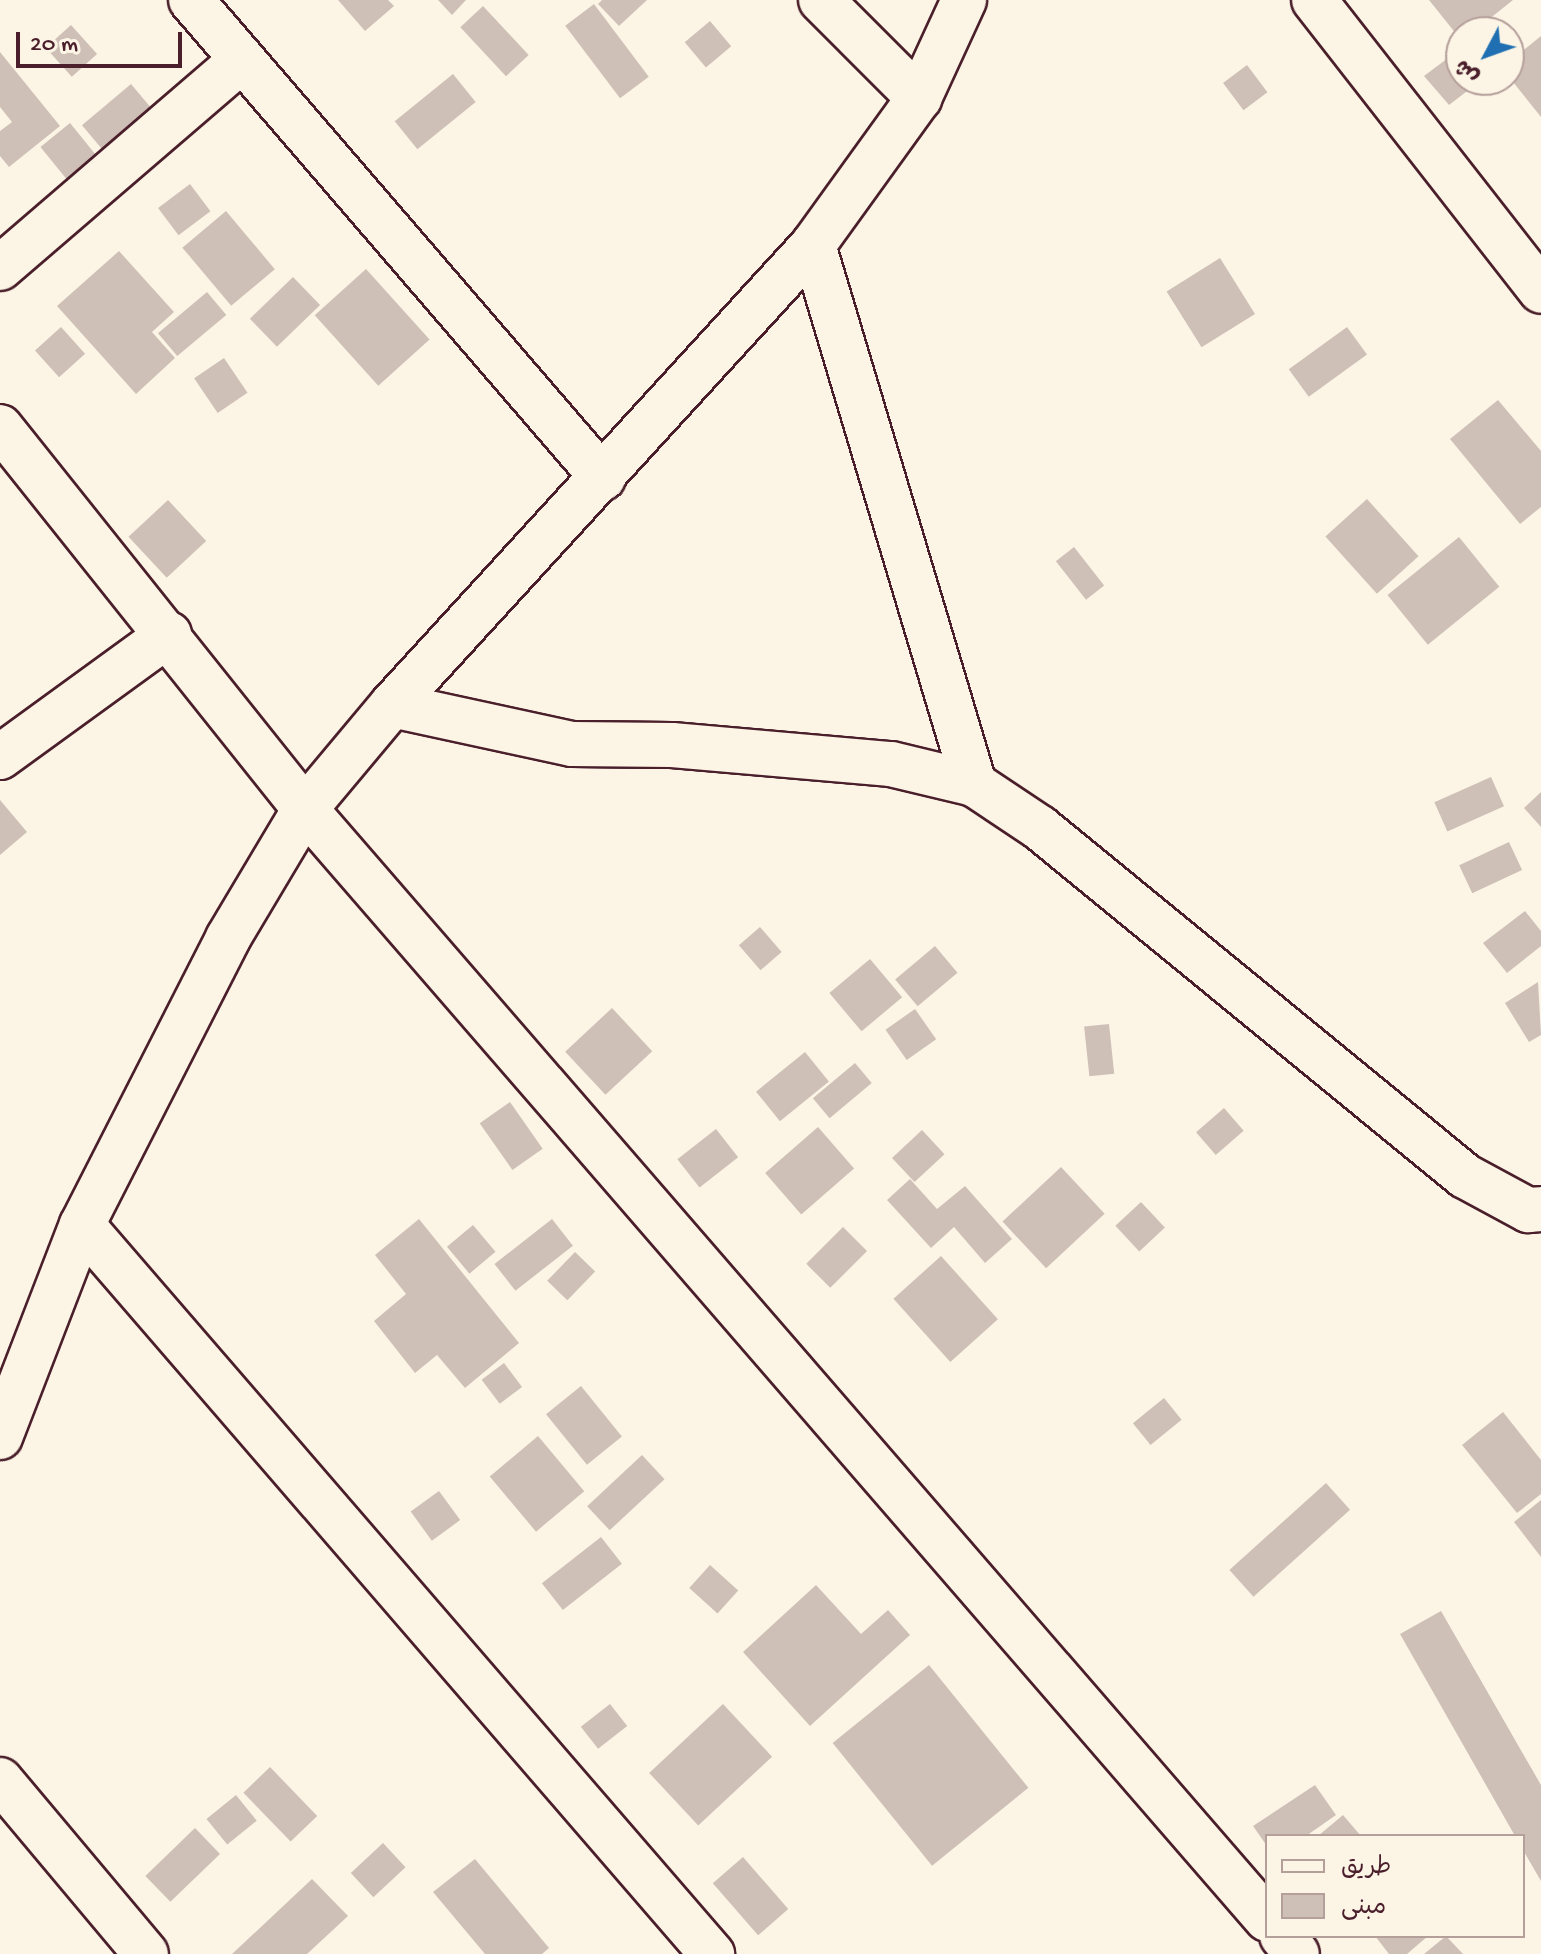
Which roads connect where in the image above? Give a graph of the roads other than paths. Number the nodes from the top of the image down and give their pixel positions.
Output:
1 (191, 0) edge
2 (821, 0) edge
3 (964, 0) edge
4 (1314, 0) edge
5 (241, 61) junction
6 (919, 98) junction
7 (813, 245) junction
8 (0, 268) edge
9 (1541, 291) edge
10 (0, 427) edge
11 (603, 478) junction
12 (169, 634) junction
13 (392, 705) junction
14 (0, 757) edge
15 (974, 784) junction
16 (305, 809) junction
17 (1541, 1209) edge
18 (82, 1225) junction
19 (0, 1437) edge
20 (0, 1780) edge
21 (1265, 1917) edge
22 (1284, 1938) edge
23 (146, 1954) edge
24 (712, 1954) edge
25 (1297, 1954) edge

1 - 5 street
2 - 6 street
3 - 6 street
4 - 9 street
5 - 8 street
5 - 11 street
6 - 7 street
7 - 11 street
7 - 15 street
10 - 12 street
11 - 13 street
12 - 14 street
12 - 16 street
13 - 15 street
13 - 16 street
15 - 17 street
16 - 18 street
16 - 21 street
18 - 19 street
18 - 24 street
20 - 23 street
22 - 25 street

